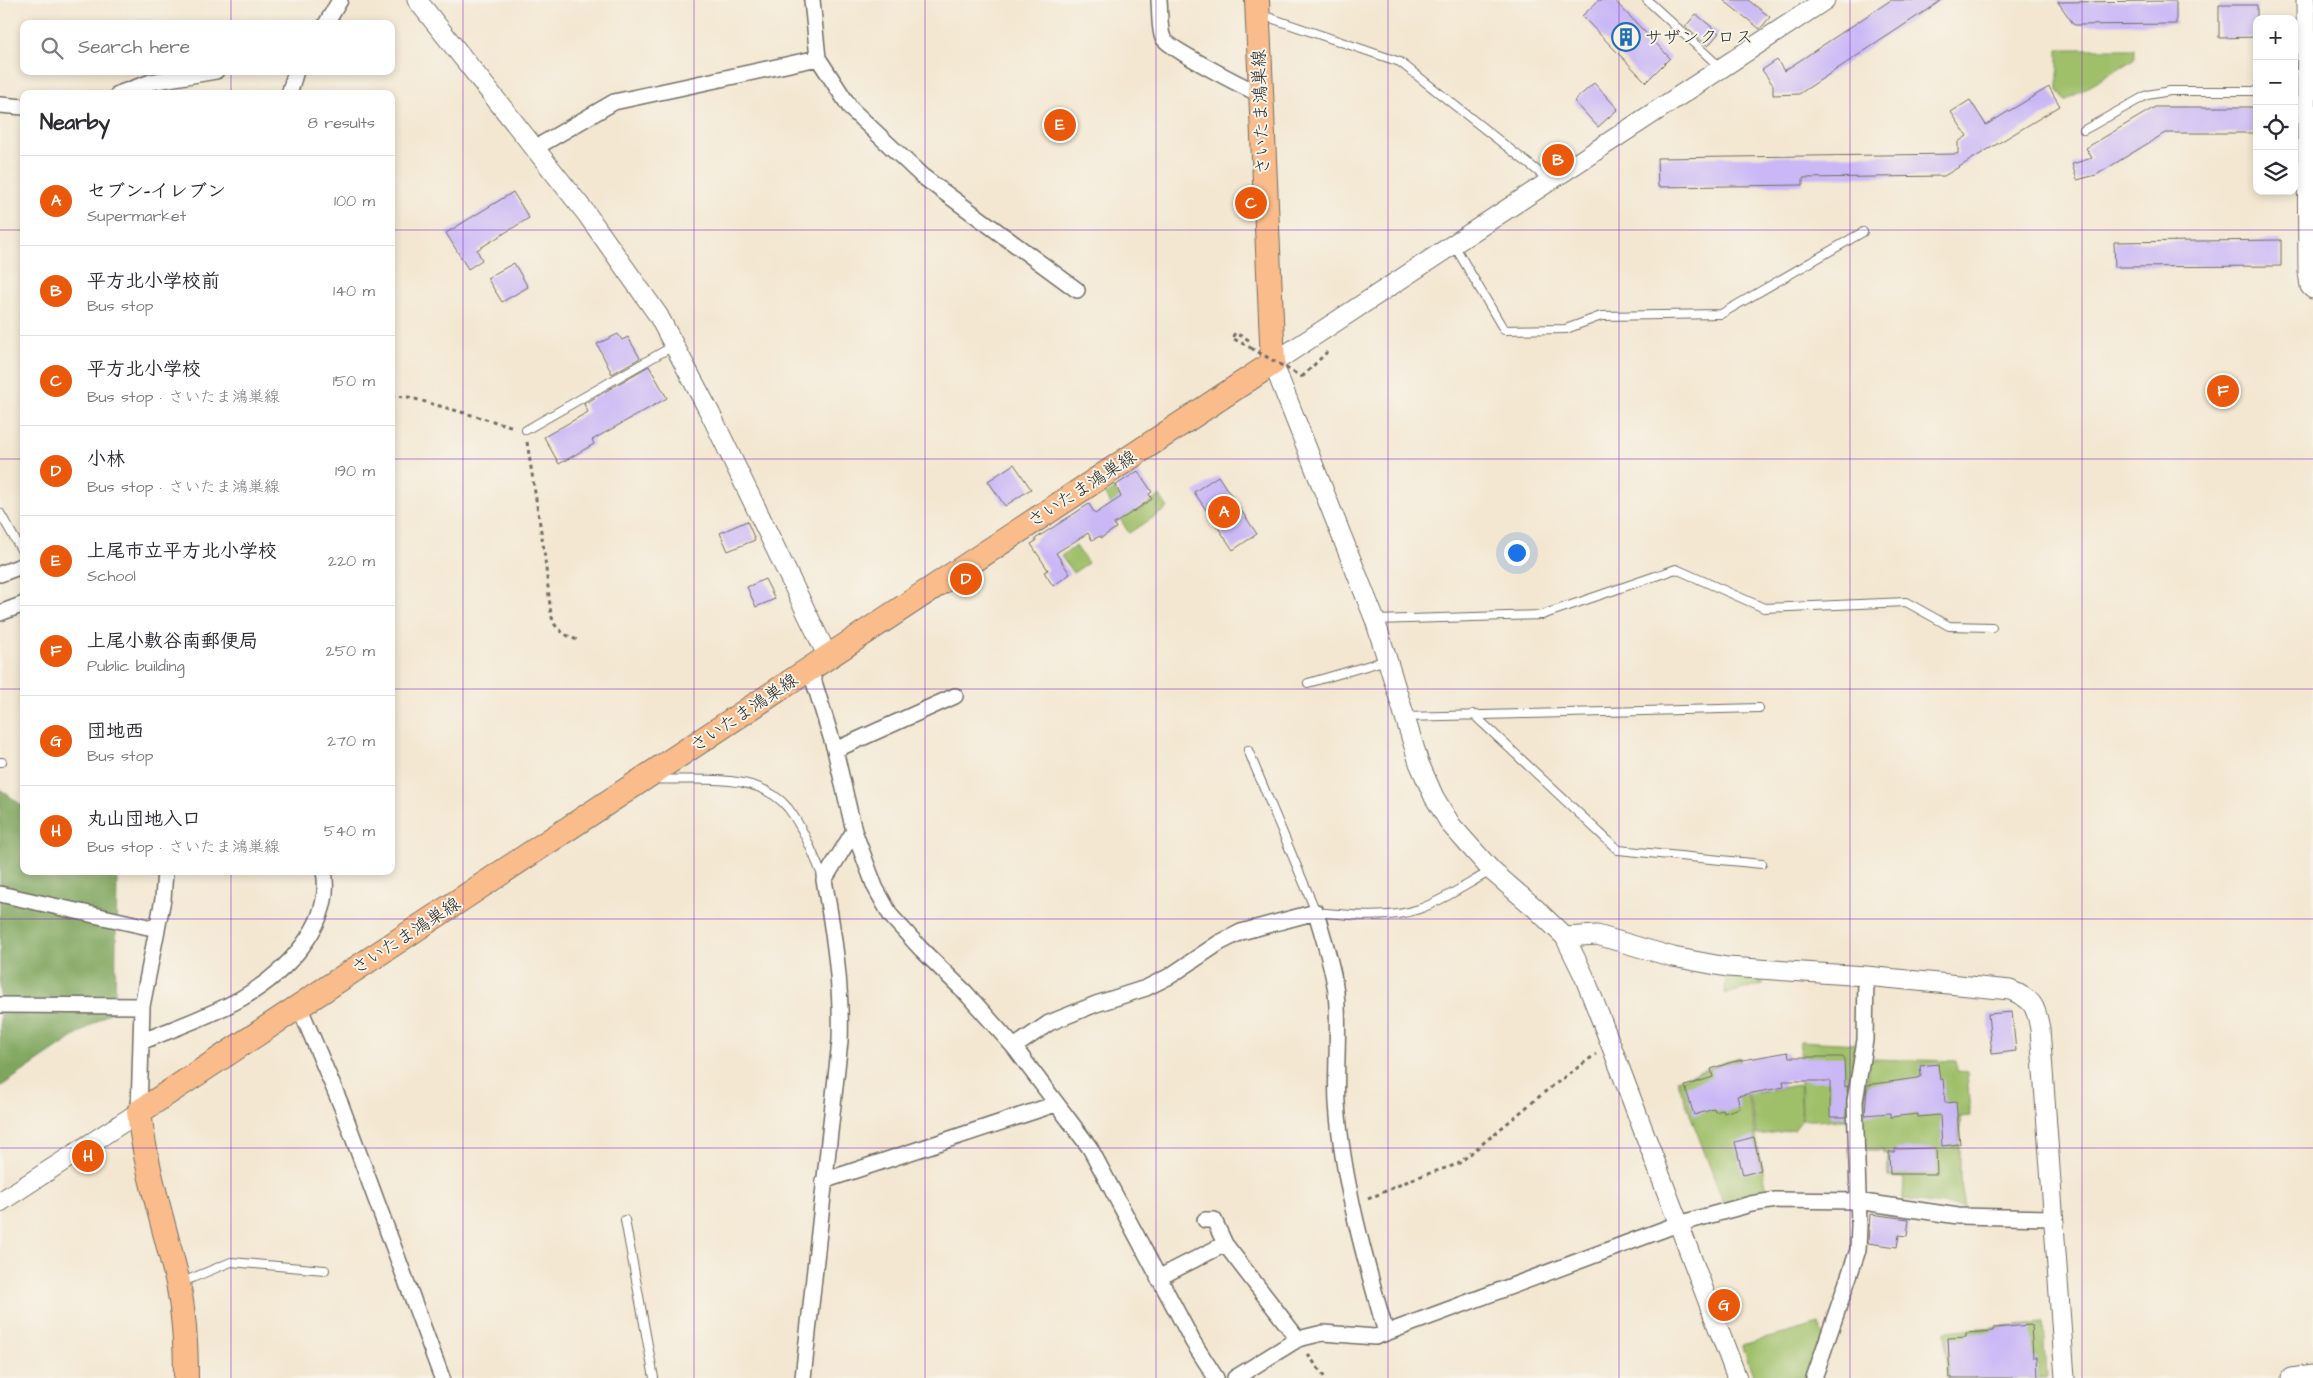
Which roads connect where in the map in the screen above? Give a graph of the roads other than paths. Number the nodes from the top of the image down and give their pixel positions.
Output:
1 (340, 0) edge
2 (417, 0) edge
3 (812, 0) edge
4 (1159, 0) edge
5 (1647, 0) edge
6 (1825, 0) edge
7 (2306, 0) edge
8 (1257, 7) edge
9 (328, 20) edge
10 (818, 58) junction
11 (1721, 68) junction
12 (192, 75) edge
13 (295, 75) edge
14 (129, 90) edge
15 (290, 90) edge
16 (2253, 91) edge
17 (1260, 94) junction
18 (0, 105) edge
19 (20, 107) edge
20 (2084, 130) dead end
21 (535, 148) junction
22 (1549, 180) junction
23 (2311, 186) edge
24 (1863, 232) dead end
25 (1453, 243) junction
26 (2313, 289) edge
27 (1077, 290) dead end
28 (675, 345) junction
29 (1273, 363) junction
30 (526, 430) road end
31 (0, 513) edge
32 (20, 548) edge
33 (20, 566) edge
34 (0, 574) edge
35 (20, 606) edge
36 (0, 613) edge
37 (1375, 620) junction
38 (1992, 627) dead end
39 (1387, 660) junction
40 (819, 663) junction
41 (1308, 683) dead end
42 (955, 696) dead end
43 (1759, 708) dead end
44 (1473, 714) junction
45 (1405, 716) junction
46 (835, 750) junction
47 (1248, 750) dead end
48 (646, 778) junction
49 (854, 830) junction
50 (1762, 864) dead end
51 (1492, 871) junction
52 (165, 875) edge
53 (324, 875) edge
54 (824, 880) junction
55 (0, 894) edge
56 (1316, 912) junction
57 (157, 929) junction
58 (1565, 937) junction
59 (1866, 976) junction
60 (0, 1005) edge
61 (142, 1006) junction
62 (298, 1006) junction
63 (141, 1042) junction
64 (1014, 1047) junction
65 (1056, 1104) junction
66 (138, 1112) junction
67 (823, 1181) junction
68 (1857, 1201) junction
69 (0, 1202) edge
70 (2054, 1218) junction
71 (625, 1220) dead end
72 (1205, 1220) dead end
73 (1678, 1224) junction
74 (1225, 1244) junction
75 (325, 1270) dead end
76 (1158, 1278) junction
77 (178, 1284) junction
78 (1386, 1333) junction
79 (1298, 1339) junction
80 (2313, 1375) edge
81 (186, 1378) edge
82 (442, 1378) edge
83 (654, 1378) edge
84 (803, 1378) edge
85 (1216, 1378) edge
86 (1235, 1378) edge
87 (1737, 1378) edge
88 (1814, 1378) edge
89 (2065, 1378) edge
90 (2291, 1378) edge

1 - 9 street
2 - 21 street
3 - 10 street
4 - 17 street
5 - 11 lane
6 - 11 street
7 - 23 street
8 - 17 main road, さいたま鴻巣線
8 - 22 lane
10 - 21 street
10 - 27 street
11 - 22 street
12 - 14 street
13 - 15 street
16 - 20 lane
17 - 29 main road, さいたま鴻巣線
18 - 19 street
21 - 28 street
22 - 25 street
23 - 26 street
24 - 25 lane
25 - 29 street
28 - 30 lane
28 - 40 street
29 - 37 street
29 - 40 main road, さいたま鴻巣線
31 - 32 lane
33 - 34 street
35 - 36 street
37 - 38 lane
37 - 39 street
39 - 41 lane
39 - 45 street
40 - 46 street
40 - 48 main road, さいたま鴻巣線
42 - 46 street
43 - 44 lane
44 - 45 lane
44 - 50 lane
45 - 51 street
46 - 49 street
47 - 56 lane
48 - 54 lane
48 - 62 main road, さいたま鴻巣線
49 - 54 street
49 - 64 street
51 - 56 lane
51 - 58 street
52 - 57 street
53 - 63 street
54 - 67 street
55 - 57 street
56 - 64 street
56 - 78 street
57 - 61 street
58 - 59 street
58 - 73 street
59 - 68 street
59 - 70 street
60 - 61 street
61 - 63 street
62 - 66 main road, さいたま鴻巣線
62 - 82 street
63 - 66 street
64 - 65 street
65 - 67 street
65 - 76 street
66 - 69 street
66 - 77 main road
67 - 84 street
68 - 70 street
68 - 73 street
68 - 88 street
70 - 89 street
71 - 83 lane
72 - 74 street
73 - 78 street
73 - 87 street
74 - 76 street
74 - 79 street
75 - 77 lane
76 - 85 street
77 - 81 main road
78 - 79 street
79 - 86 street
80 - 90 street

